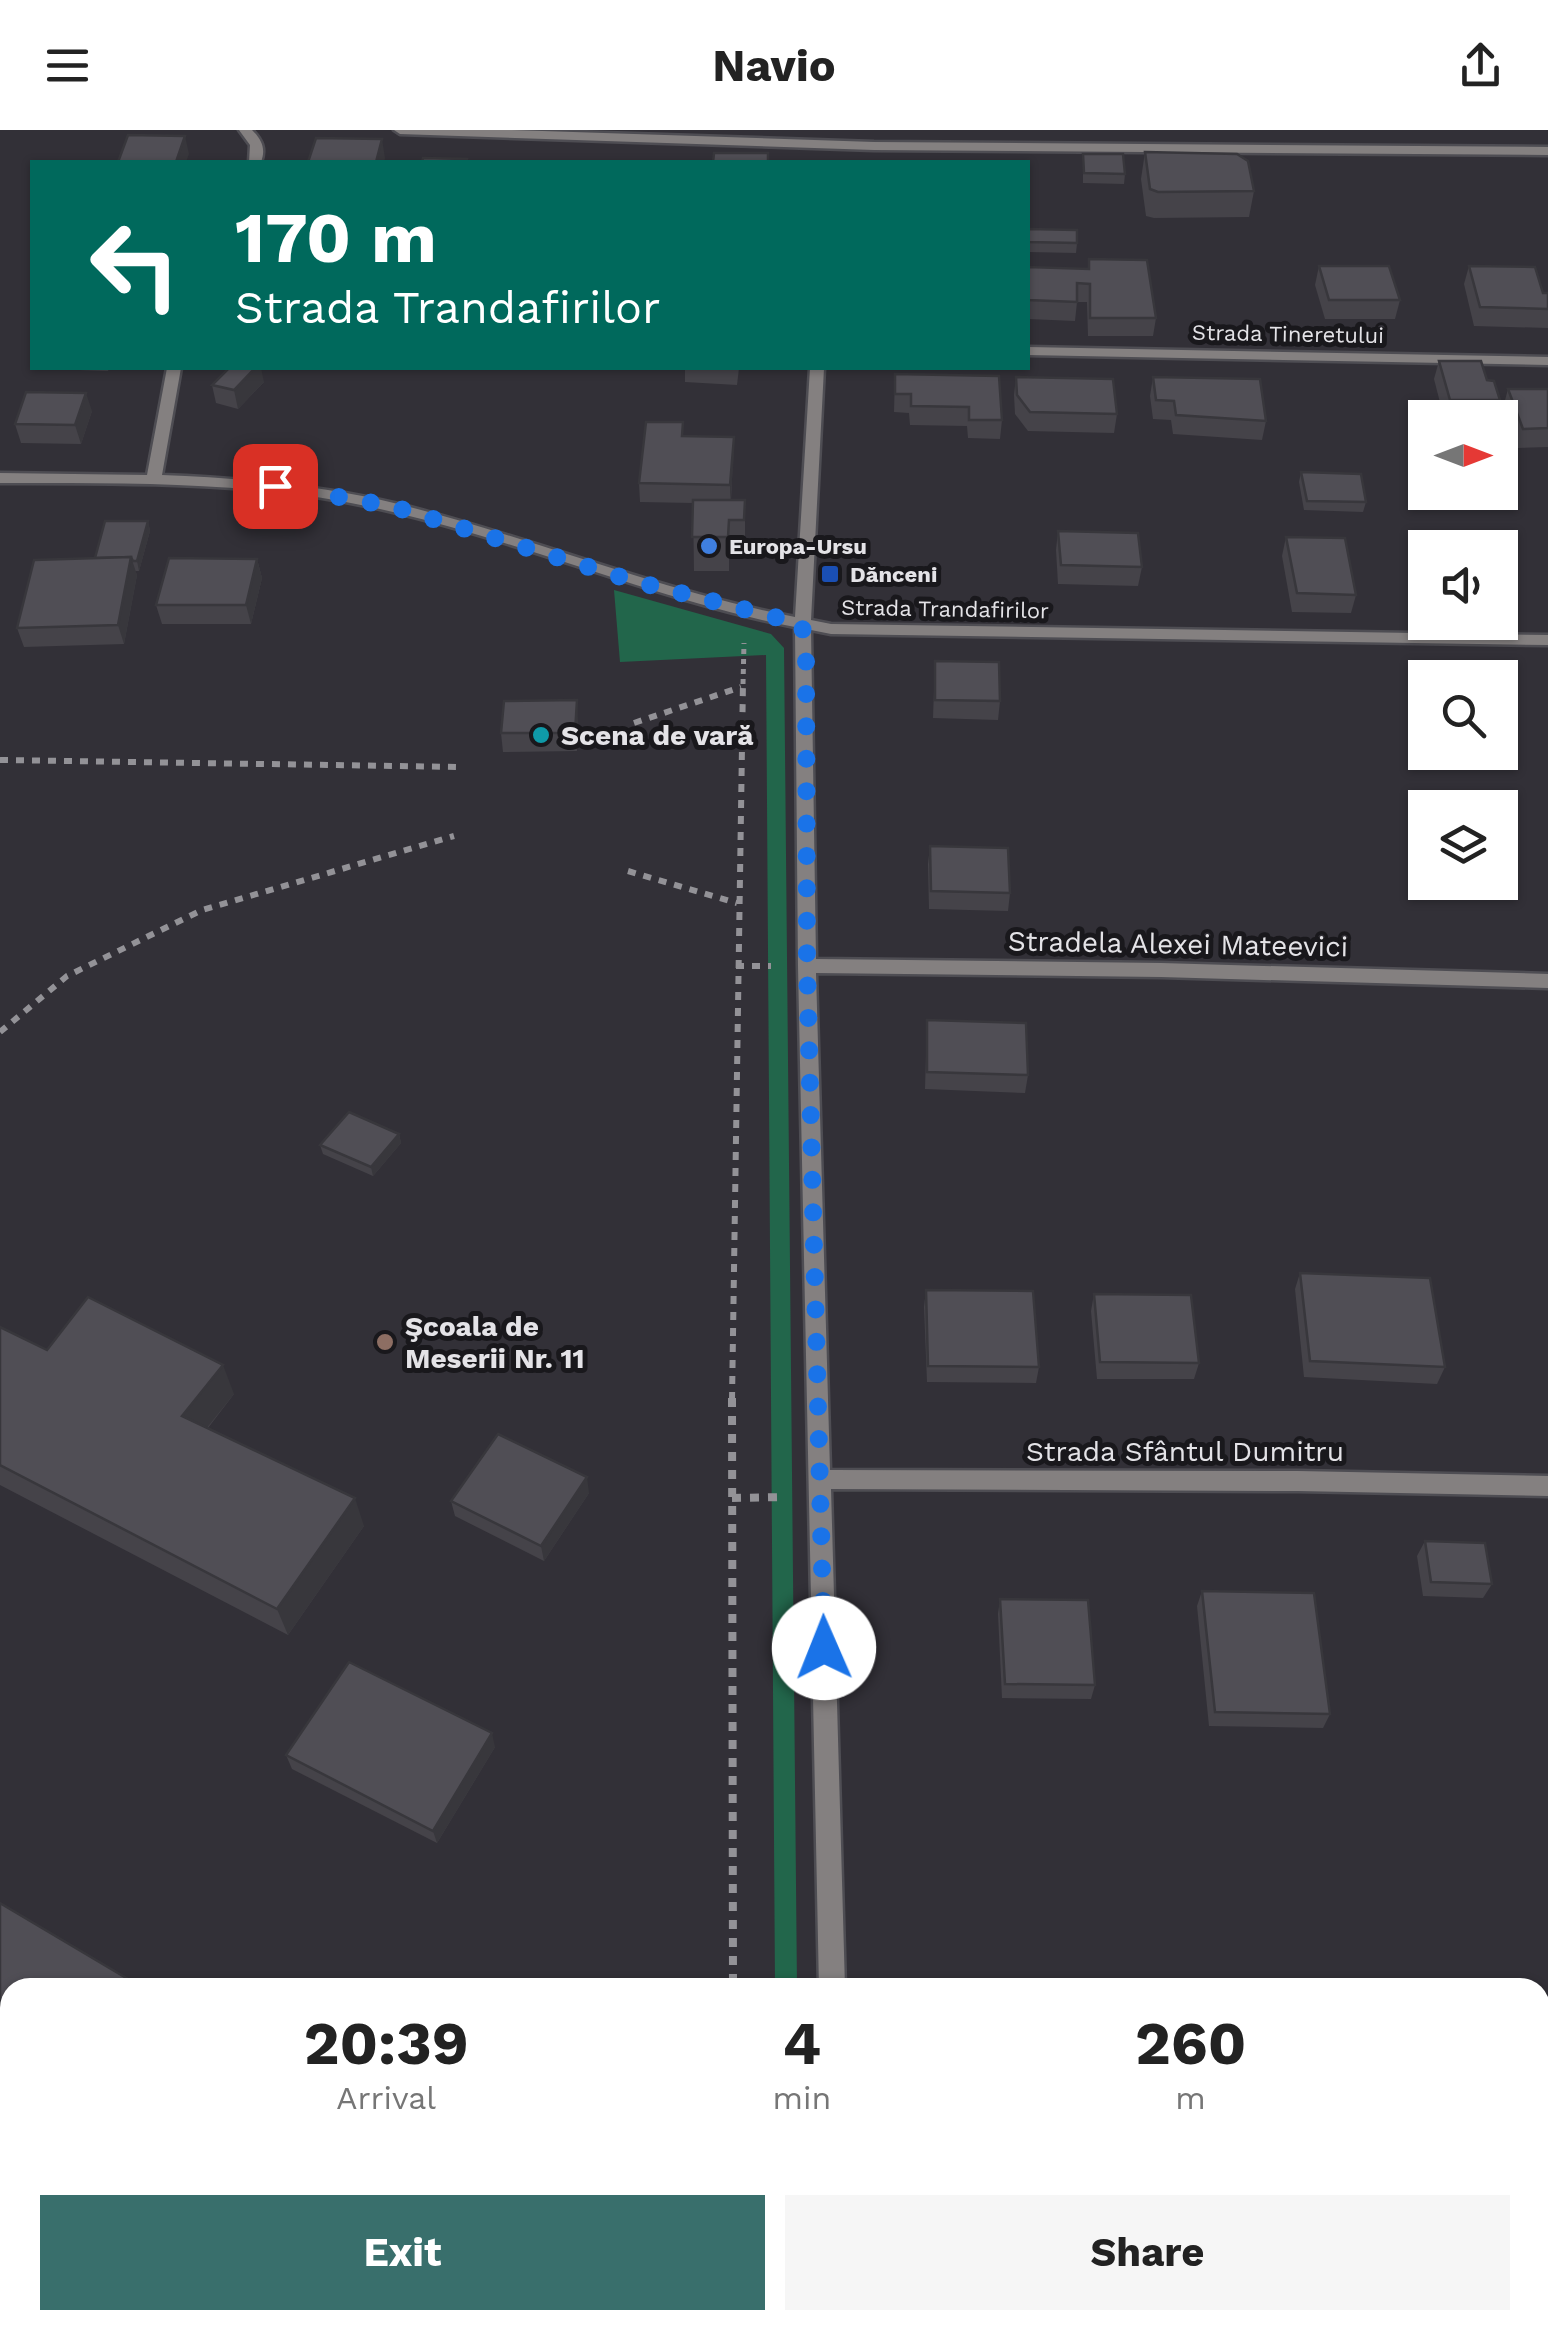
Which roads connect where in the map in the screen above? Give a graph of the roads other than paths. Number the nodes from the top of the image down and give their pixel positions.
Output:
1 (245, 130) edge
2 (400, 130) edge
3 (830, 137) edge
4 (1548, 150) edge
5 (256, 160) edge
6 (1030, 351) edge
7 (1548, 361) edge
8 (174, 370) edge
9 (817, 370) edge
10 (0, 478) edge
11 (154, 479) junction
12 (802, 624) junction
13 (1548, 640) edge
14 (807, 966) junction
15 (1548, 982) edge
16 (821, 1479) junction
17 (1548, 1486) edge
18 (832, 1978) edge

1 - 5 street
2 - 3 street
3 - 4 street
6 - 7 street, Strada Tineretului
8 - 11 street
9 - 12 street
10 - 11 street, Strada Trandafirilor
11 - 12 street, Strada Trandafirilor
12 - 13 street, Strada Trandafirilor
12 - 14 street
14 - 15 street, Stradela Alexei Mateevici
14 - 16 street
16 - 17 street, Strada Sfântul Dumitru
16 - 18 street

